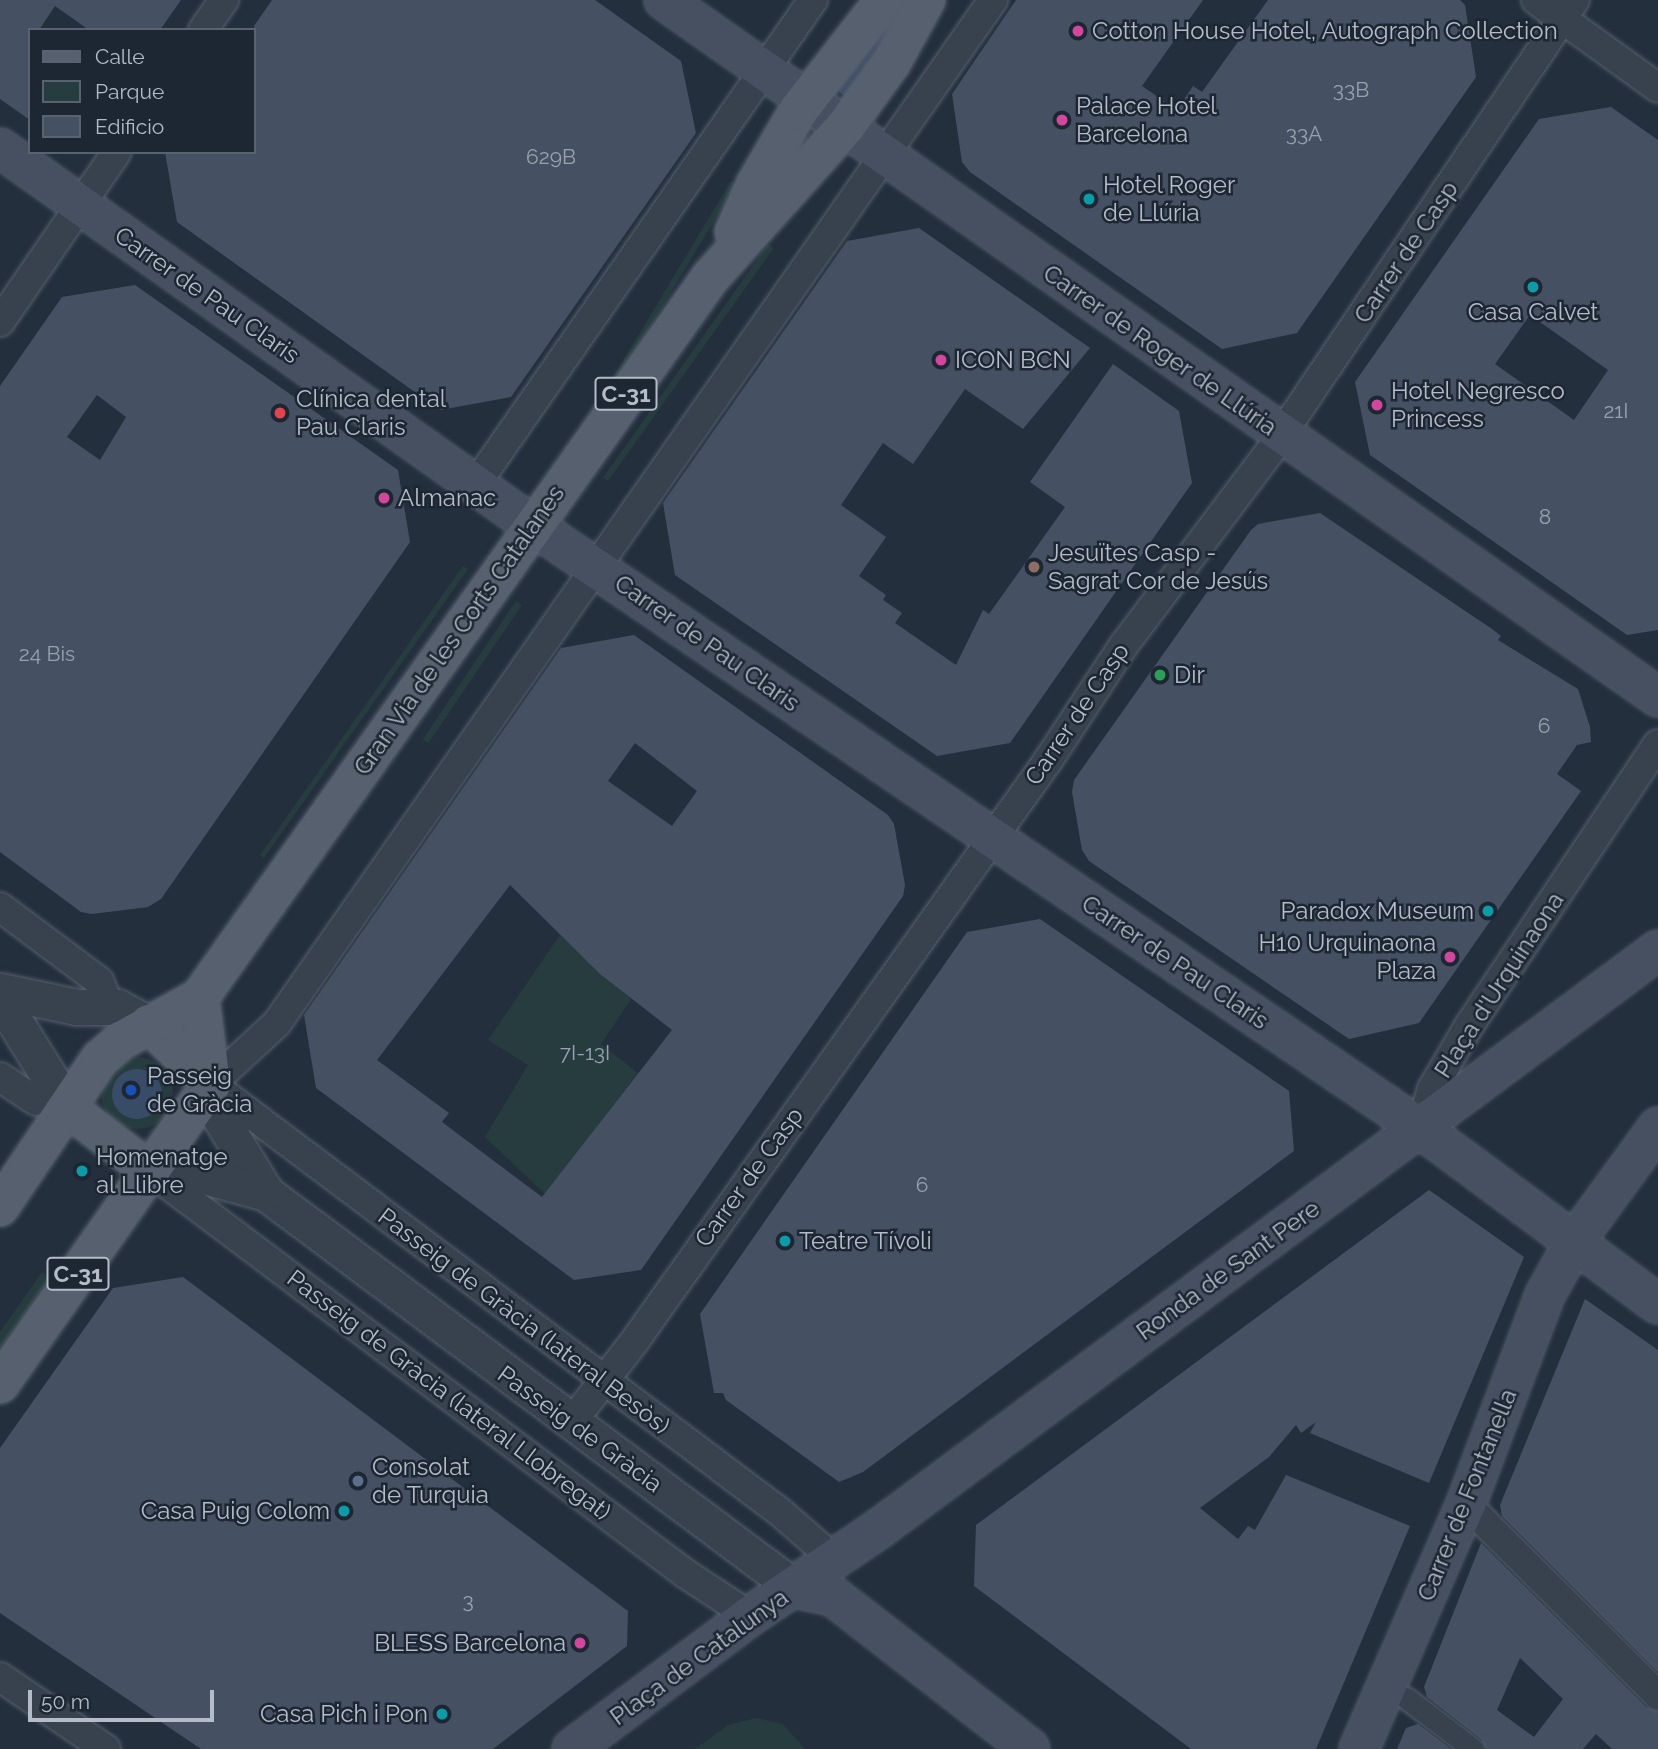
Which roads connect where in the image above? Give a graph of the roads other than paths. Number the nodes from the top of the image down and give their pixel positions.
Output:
1 (224, 0) edge
2 (664, 0) edge
3 (813, 0) edge
4 (884, 0) edge
5 (926, 0) edge
6 (993, 0) edge
7 (1536, 0) edge
8 (1569, 9) edge
9 (204, 28) edge
10 (763, 70) junction
11 (1658, 88) edge
12 (806, 99) junction
13 (845, 127) junction
14 (0, 148) edge
15 (883, 152) junction
16 (116, 154) edge
17 (81, 205) junction
18 (720, 264) junction
19 (0, 322) edge
20 (1281, 435) junction
21 (476, 484) junction
22 (533, 525) junction
23 (598, 568) junction
24 (1658, 697) edge
25 (1658, 744) edge
26 (992, 838) junction
27 (0, 907) edge
28 (1658, 950) edge
29 (0, 991) edge
30 (200, 997) junction
31 (0, 998) edge
32 (109, 1005) junction
33 (149, 1024) junction
34 (0, 1077) edge
35 (211, 1084) junction
36 (53, 1105) junction
37 (1658, 1127) edge
38 (1420, 1128) junction
39 (150, 1171) junction
40 (266, 1192) junction
41 (0, 1207) edge
42 (1575, 1241) junction
43 (1658, 1304) edge
44 (604, 1378) junction
45 (0, 1384) edge
46 (571, 1423) junction
47 (1466, 1504) junction
48 (834, 1578) junction
49 (795, 1588) junction
50 (750, 1616) junction
51 (0, 1678) edge
52 (1658, 1695) edge
53 (1406, 1698) dead end
54 (106, 1749) edge
55 (572, 1749) edge
56 (1030, 1749) edge
57 (1359, 1749) edge
58 (1473, 1749) edge

1 - 9 street
2 - 10 main road, Carrer de Roger de Llúria
3 - 10 street
4 - 12 main road, Gran Via de les Corts Catalanes / C-31
5 - 13 main road, Gran Via de les Corts Catalanes / C-31
6 - 15 street
7 - 8 street
8 - 11 street
8 - 20 street, Carrer de Casp
10 - 12 main road, Carrer de Roger de Llúria
10 - 21 street
12 - 13 main road, Carrer de Roger de Llúria
12 - 18 main road, Gran Via de les Corts Catalanes / C-31
13 - 15 main road, Carrer de Roger de Llúria
13 - 18 main road, Gran Via de les Corts Catalanes / C-31
14 - 17 main road, Carrer de Pau Claris
15 - 20 main road, Carrer de Roger de Llúria
15 - 23 street
16 - 17 street
17 - 19 street
17 - 21 main road, Carrer de Pau Claris
18 - 22 main road, Gran Via de les Corts Catalanes / C-31
20 - 24 main road, Carrer de Roger de Llúria
20 - 26 street, Carrer de Casp
21 - 22 main road, Carrer de Pau Claris
22 - 23 main road, Carrer de Pau Claris
22 - 30 main road, Gran Via de les Corts Catalanes / C-31
23 - 26 main road, Carrer de Pau Claris
23 - 35 street
25 - 38 street, Plaça d'Urquinaona
26 - 38 main road, Carrer de Pau Claris
26 - 44 street, Carrer de Casp
27 - 32 street
28 - 38 main road, Ronda de Sant Pere
29 - 32 street
30 - 33 main road, Gran Via de les Corts Catalanes / C-31
30 - 35 main road
31 - 36 street
32 - 33 street
33 - 35 main road
33 - 36 main road, Gran Via de les Corts Catalanes / C-31
34 - 36 street
35 - 39 main road, C-31
35 - 40 street, Passeig de Gràcia
35 - 44 street, Passeig de Gràcia (lateral Besòs)
36 - 39 main road
36 - 41 main road, Gran Via de les Corts Catalanes / C-31
37 - 42 main road
38 - 42 main road
38 - 48 main road, Ronda de Sant Pere
39 - 40 street, Passeig de Gràcia
39 - 45 main road, C-31
39 - 50 street, Passeig de Gràcia (lateral Llobregat)
40 - 46 street, Passeig de Gràcia
42 - 43 main road
42 - 47 main road, Carrer de Fontanella
44 - 46 street, Carrer de Casp
44 - 48 street, Passeig de Gràcia (lateral Besòs)
46 - 49 street, Passeig de Gràcia
47 - 52 street
47 - 57 main road, Carrer de Fontanella
48 - 49 main road, Ronda de Sant Pere
48 - 56 main road
49 - 50 main road, Plaça de Catalunya
50 - 55 main road, Plaça de Catalunya
51 - 54 street
53 - 58 street

